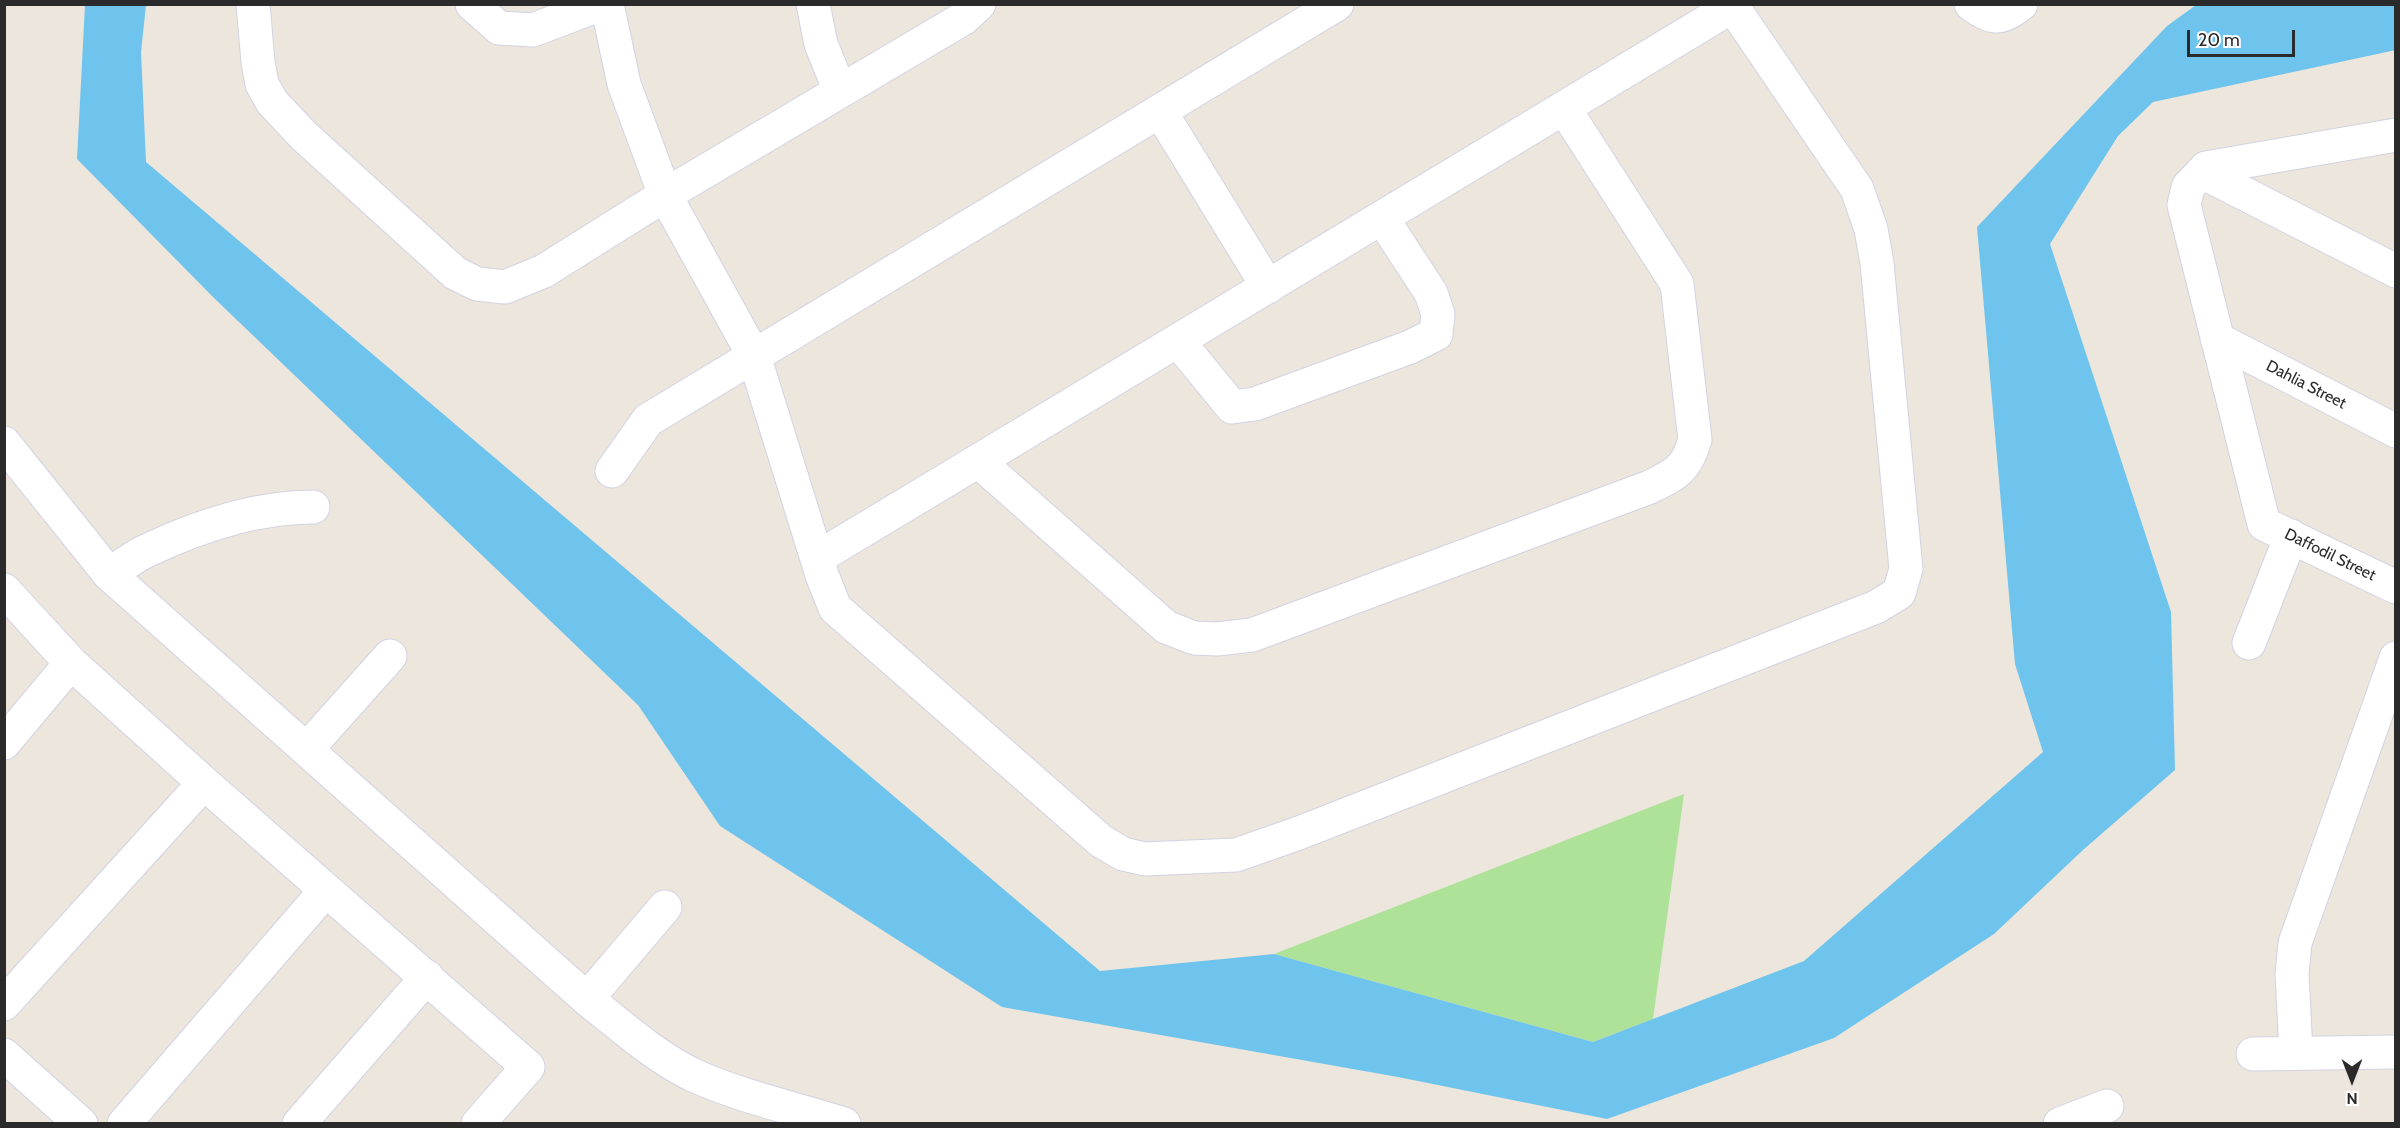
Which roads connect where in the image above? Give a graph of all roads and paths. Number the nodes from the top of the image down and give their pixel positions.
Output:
1 (253, 4) edge
2 (472, 4) edge
3 (601, 4) edge
4 (607, 4) edge
5 (813, 4) edge
6 (979, 4) edge
7 (1337, 4) edge
8 (1971, 4) edge
9 (2021, 4) edge
10 (1735, 5) edge
11 (840, 91) junction
12 (1564, 108) junction
13 (1160, 111) junction
14 (2396, 135) edge
15 (2202, 172) junction
16 (665, 195) junction
17 (1382, 218) junction
18 (2396, 271) edge
19 (1268, 287) junction
20 (2217, 339) junction
21 (1178, 341) junction
22 (754, 356) junction
23 (2396, 431) edge
24 (4, 443) edge
25 (978, 461) junction
26 (612, 471) dead end
27 (313, 507) dead end
28 (2277, 530) junction
29 (817, 558) junction
30 (109, 574) junction
31 (2396, 587) edge
32 (4, 590) edge
33 (2249, 643) dead end
34 (390, 656) dead end
35 (2396, 658) edge
36 (72, 663) junction
37 (4, 743) edge
38 (307, 749) junction
39 (204, 783) junction
40 (326, 890) junction
41 (665, 907) dead end
42 (427, 977) junction
43 (587, 999) junction
44 (4, 1004) edge
45 (2396, 1052) edge
46 (2296, 1053) junction
47 (2253, 1054) dead end
48 (4, 1055) edge
49 (2107, 1106) dead end
50 (81, 1124) edge
51 (124, 1124) edge
52 (299, 1124) edge
53 (478, 1124) edge
54 (844, 1124) edge
55 (2060, 1124) edge

1 - 16 street
2 - 3 street
4 - 16 street
5 - 11 street
6 - 11 street
7 - 13 street
8 - 9 street
10 - 12 street
10 - 29 street
11 - 16 street
12 - 17 street
12 - 25 street
13 - 19 street
13 - 22 street
14 - 15 street
15 - 18 street
15 - 20 street
16 - 22 street
17 - 19 street
17 - 21 street
19 - 21 street
20 - 23 street, Dahlia Street
20 - 28 street
21 - 25 street
22 - 26 street
22 - 29 street
24 - 30 street
25 - 29 street
27 - 30 street
28 - 31 street, Daffodil Street
28 - 33 street
30 - 38 street
32 - 36 street
34 - 38 street
35 - 46 street
36 - 37 street
36 - 39 street
38 - 43 street
39 - 40 street
39 - 44 street
40 - 42 street
40 - 51 street
41 - 43 street
42 - 52 street
42 - 53 street
43 - 54 street
45 - 46 street
46 - 47 street
48 - 50 street
49 - 55 street

